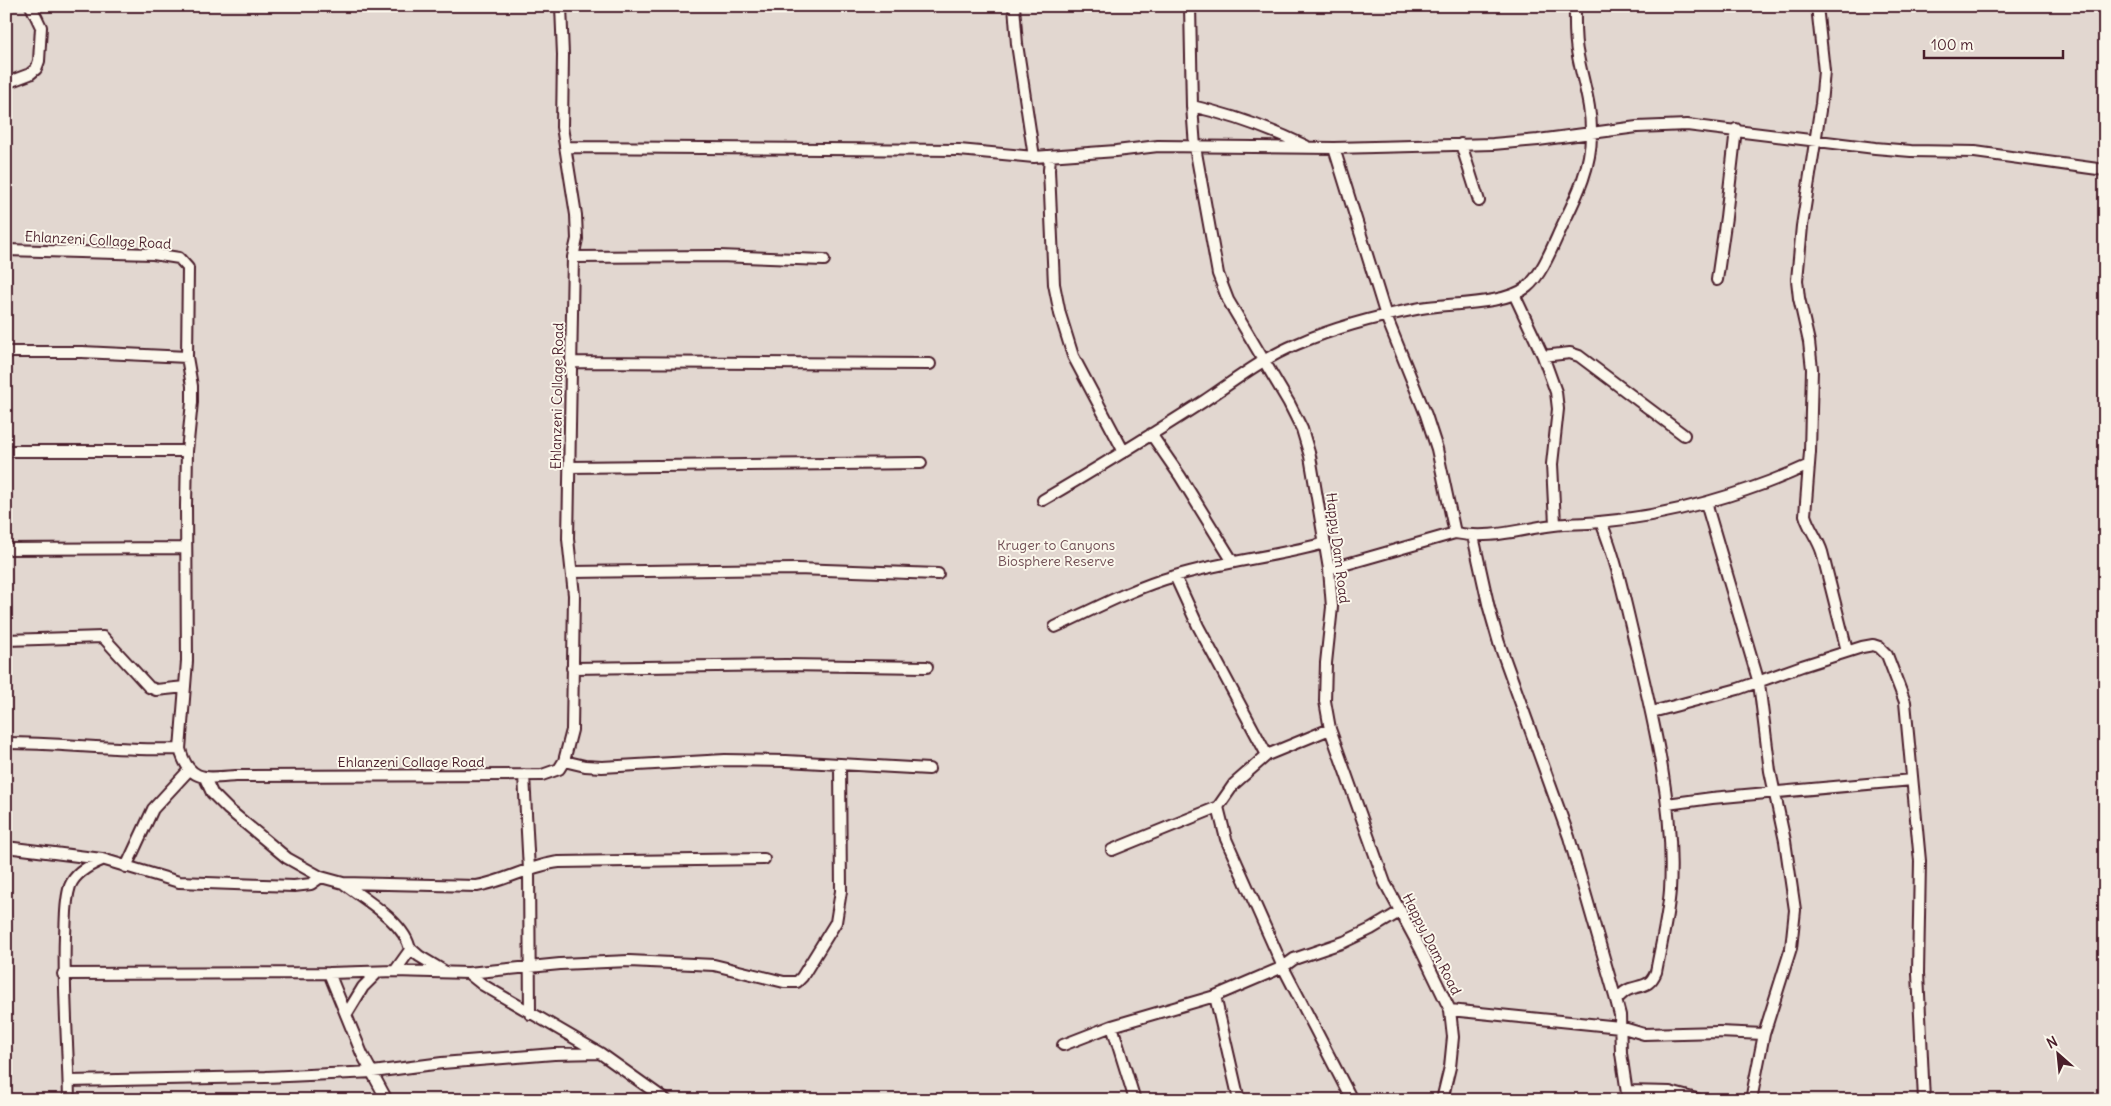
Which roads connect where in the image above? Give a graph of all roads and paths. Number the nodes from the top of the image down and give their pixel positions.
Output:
1 (31, 6) edge
2 (561, 6) edge
3 (1014, 6) edge
4 (1190, 6) edge
5 (1575, 6) edge
6 (1817, 6) edge
7 (6, 83) edge
8 (1192, 106) junction
9 (1736, 130) junction
10 (1592, 134) junction
11 (1816, 141) junction
12 (1460, 144) junction
13 (566, 147) junction
14 (1195, 147) junction
15 (1310, 148) junction
16 (1334, 148) junction
17 (1050, 156) junction
18 (1034, 157) junction
19 (2105, 170) edge
20 (1479, 201) dead end
21 (6, 250) edge
22 (574, 257) junction
23 (824, 260) dead end
24 (1717, 280) dead end
25 (1514, 294) junction
26 (1386, 316) junction
27 (6, 352) edge
28 (1543, 356) junction
29 (187, 357) junction
30 (1264, 361) junction
31 (573, 362) junction
32 (930, 364) dead end
33 (1151, 434) junction
34 (1684, 435) dead end
35 (6, 451) edge
36 (187, 451) junction
37 (1124, 452) junction
38 (921, 463) dead end
39 (1809, 465) junction
40 (569, 467) junction
41 (1043, 500) dead end
42 (1706, 502) junction
43 (1601, 522) junction
44 (1555, 524) junction
45 (1456, 533) junction
46 (1473, 536) junction
47 (1325, 543) junction
48 (186, 548) junction
49 (6, 549) edge
50 (1233, 562) junction
51 (1329, 569) junction
52 (573, 572) junction
53 (938, 574) dead end
54 (1175, 576) junction
55 (1054, 627) dead end
56 (6, 640) edge
57 (1847, 651) junction
58 (927, 667) dead end
59 (572, 668) junction
60 (1759, 683) junction
61 (184, 687) junction
62 (1652, 712) junction
63 (1330, 729) junction
64 (6, 743) edge
65 (180, 749) junction
66 (1267, 755) junction
67 (564, 761) junction
68 (840, 764) junction
69 (189, 770) junction
70 (929, 770) dead end
71 (524, 775) junction
72 (205, 778) junction
73 (1912, 780) junction
74 (1775, 793) junction
75 (1667, 804) junction
76 (1218, 807) junction
77 (6, 847) edge
78 (1112, 850) dead end
79 (764, 859) dead end
80 (102, 860) junction
81 (126, 866) junction
82 (529, 870) junction
83 (321, 877) junction
84 (343, 883) junction
85 (1401, 911) junction
86 (410, 948) junction
87 (529, 967) junction
88 (1283, 967) junction
89 (395, 971) junction
90 (378, 972) junction
91 (446, 972) junction
92 (329, 973) junction
93 (468, 973) junction
94 (63, 974) junction
95 (1215, 996) junction
96 (1616, 1000) junction
97 (1450, 1010) junction
98 (530, 1014) junction
99 (346, 1015) junction
100 (1112, 1026) junction
101 (1620, 1027) junction
102 (1764, 1034) junction
103 (1063, 1045) dead end
104 (600, 1053) junction
105 (372, 1072) junction
106 (69, 1081) junction
107 (1628, 1096) edge
108 (69, 1100) edge
109 (387, 1100) edge
110 (666, 1100) edge
111 (1135, 1100) edge
112 (1239, 1100) edge
113 (1352, 1100) edge
114 (1442, 1100) edge
115 (1700, 1100) edge
116 (1751, 1100) edge
117 (1924, 1100) edge

1 - 7 street
2 - 13 street, Ehlanzeni Collage Road
3 - 18 street
4 - 8 street, Happy Dam Road
5 - 10 street
6 - 11 street
8 - 14 street, Happy Dam Road
8 - 15 street
9 - 10 street
9 - 11 street
9 - 24 street
10 - 12 street
10 - 25 street
11 - 19 street
11 - 39 street
12 - 16 street
12 - 20 street
13 - 18 street
13 - 22 street, Ehlanzeni Collage Road
14 - 15 street
14 - 17 street
14 - 30 street, Happy Dam Road
15 - 16 street
16 - 26 street
17 - 18 street
17 - 37 street
21 - 29 street, Ehlanzeni Collage Road
22 - 23 street
22 - 31 street, Ehlanzeni Collage Road
25 - 26 street
25 - 28 street
26 - 30 street
26 - 45 street
27 - 29 street
28 - 34 street
28 - 44 street
29 - 36 street, Ehlanzeni Collage Road
30 - 33 street
30 - 47 street, Happy Dam Road
31 - 32 street
31 - 40 street, Ehlanzeni Collage Road
33 - 37 street
33 - 50 street
35 - 36 street
36 - 48 street, Ehlanzeni Collage Road
37 - 41 street
38 - 40 street
39 - 42 street
39 - 57 street
40 - 52 street, Ehlanzeni Collage Road
42 - 43 street
42 - 60 street
43 - 44 street
43 - 62 street
44 - 46 street
45 - 46 street
45 - 51 street
46 - 96 street
47 - 50 street
47 - 51 street, Happy Dam Road
48 - 49 street
48 - 61 street, Ehlanzeni Collage Road
50 - 54 street
51 - 63 street, Happy Dam Road
52 - 53 street
52 - 59 street, Ehlanzeni Collage Road
54 - 55 street
54 - 66 street
56 - 61 street
57 - 60 street
57 - 73 street
58 - 59 street
59 - 67 street, Ehlanzeni Collage Road
60 - 62 street
60 - 74 street
61 - 65 street, Ehlanzeni Collage Road
62 - 75 street
63 - 66 street
63 - 85 street, Happy Dam Road
64 - 65 street
65 - 69 street, Ehlanzeni Collage Road
66 - 76 street
67 - 68 street
67 - 71 street, Ehlanzeni Collage Road
68 - 70 street
68 - 87 street
69 - 72 street
69 - 81 street
71 - 72 street, Ehlanzeni Collage Road
71 - 82 street
72 - 83 street
73 - 74 street
73 - 117 street
74 - 75 street
74 - 102 street
75 - 96 street
76 - 78 street
76 - 88 street
77 - 80 street
79 - 82 street
80 - 81 street
80 - 94 street
81 - 83 street
82 - 84 street
82 - 87 street
83 - 84 street
84 - 86 street
85 - 88 street
85 - 97 street, Happy Dam Road
86 - 89 street
86 - 91 street
87 - 93 street
87 - 98 street
88 - 95 street
88 - 113 street
89 - 90 street
89 - 91 street
90 - 92 street
90 - 99 street
91 - 93 street
92 - 94 street
92 - 99 street
93 - 98 street
94 - 106 street
95 - 100 street
95 - 112 street
96 - 101 street
97 - 101 street
97 - 114 street, Happy Dam Road
98 - 104 street
99 - 105 street
100 - 103 street
100 - 111 street
101 - 102 street
101 - 107 street
102 - 116 street
104 - 105 street
104 - 110 street
105 - 106 street
105 - 109 street
106 - 108 street
107 - 115 street

